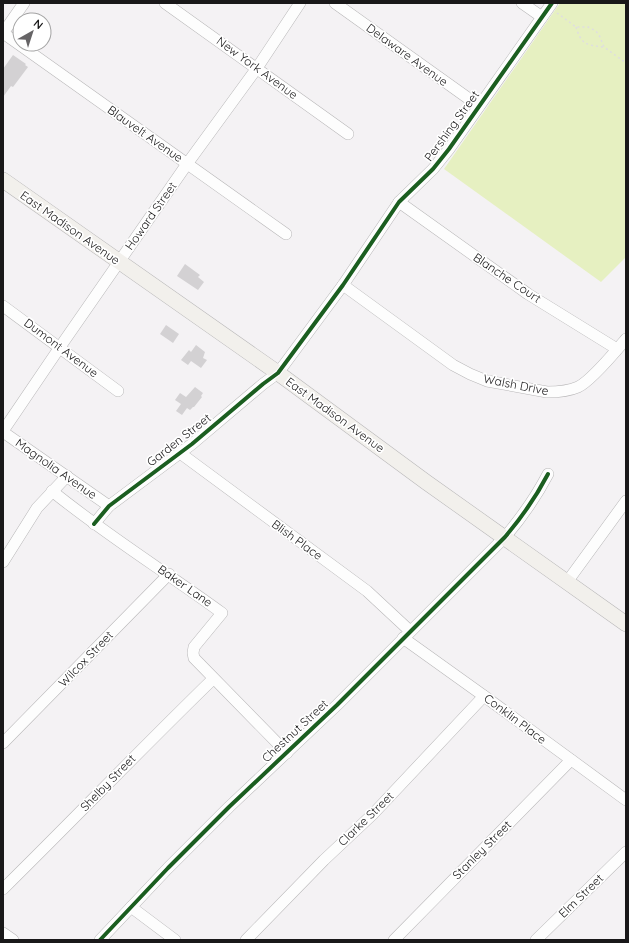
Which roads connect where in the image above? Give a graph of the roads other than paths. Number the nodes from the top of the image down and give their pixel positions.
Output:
1 (24, 3) edge
2 (166, 3) edge
3 (300, 3) edge
4 (335, 3) edge
5 (522, 3) edge
6 (550, 5) edge
7 (542, 17) junction
8 (3, 33) edge
9 (257, 68) junction
10 (479, 106) junction
11 (348, 134) dead end
12 (187, 164) junction
13 (3, 180) edge
14 (399, 202) junction
15 (286, 234) dead end
16 (119, 263) junction
17 (342, 285) junction
18 (3, 306) edge
19 (626, 339) edge
20 (60, 347) junction
21 (617, 349) junction
22 (278, 374) junction
23 (118, 391) dead end
24 (3, 432) edge
25 (180, 453) junction
26 (548, 474) dead end
27 (67, 476) junction
28 (52, 491) junction
29 (626, 501) edge
30 (109, 506) junction
31 (94, 524) junction
32 (505, 537) junction
33 (3, 562) edge
34 (169, 574) junction
35 (567, 582) junction
36 (626, 624) edge
37 (407, 635) junction
38 (213, 679) junction
39 (484, 696) junction
40 (3, 743) edge
41 (287, 753) junction
42 (571, 760) junction
43 (626, 800) edge
44 (626, 852) edge
45 (3, 889) edge
46 (131, 906) junction
47 (3, 933) edge
48 (12, 940) edge
49 (100, 940) edge
50 (175, 940) edge
51 (246, 940) edge
52 (394, 940) edge
53 (536, 940) edge

1 - 8 street
2 - 9 street, New York Avenue
3 - 9 street, Howard Street
4 - 10 street, Delaware Avenue
5 - 7 street
6 - 7 street, Pershing Street
7 - 10 street, Pershing Street
8 - 12 street, Blauvelt Avenue
9 - 11 street, New York Avenue
9 - 12 street, Howard Street
10 - 14 street, Pershing Street
12 - 15 street, Blauvelt Avenue
12 - 16 street, Howard Street
13 - 16 main road, East Madison Avenue
14 - 17 street, Pershing Street
14 - 21 street, Blanche Court
16 - 20 street, Howard Street
16 - 22 main road, East Madison Avenue
17 - 21 street, Walsh Drive
17 - 22 street, Pershing Street
18 - 20 street, Dumont Avenue
19 - 21 street, Walsh Drive
20 - 23 street, Dumont Avenue
20 - 24 street, Howard Street
22 - 25 street, Garden Street
22 - 32 main road, East Madison Avenue
24 - 27 street, Magnolia Avenue
25 - 30 street, Garden Street
25 - 37 street, Blish Place
26 - 32 street, Chestnut Street
27 - 28 street
27 - 30 street, Magnolia Avenue
28 - 31 street, Baker Lane
28 - 33 street
29 - 35 street
30 - 31 street, Garden Street
31 - 34 street, Baker Lane
32 - 35 main road, East Madison Avenue
32 - 37 street, Chestnut Street
34 - 38 street, Baker Lane
34 - 40 street, Wilcox Street
35 - 36 main road, East Madison Avenue
37 - 39 street, Conklin Place
37 - 41 street, Chestnut Street
38 - 41 street, Baker Lane
38 - 45 street, Shelby Street
39 - 42 street, Conklin Place
39 - 51 street, Clarke Street
41 - 46 street, Chestnut Street
42 - 43 street, Conklin Place
42 - 52 street, Stanley Street
44 - 53 street, Elm Street
46 - 49 street, Chestnut Street
46 - 50 street
47 - 48 street

